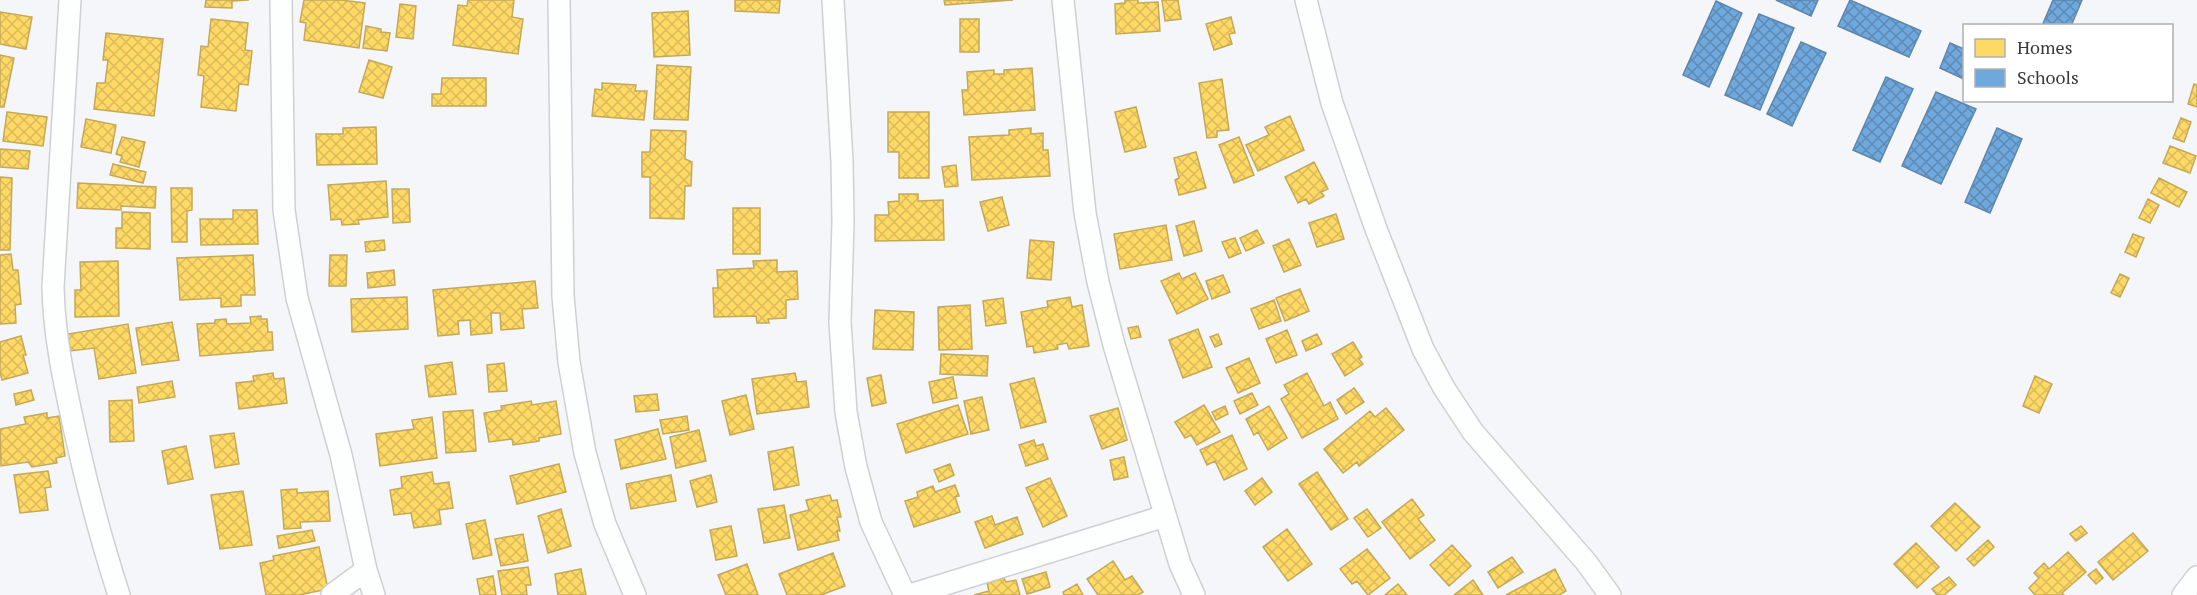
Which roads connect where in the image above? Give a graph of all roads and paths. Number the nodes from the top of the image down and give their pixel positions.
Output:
1 (70, 0) edge
2 (281, 0) edge
3 (559, 0) edge
4 (833, 0) edge
5 (1063, 0) edge
6 (1306, 0) edge
7 (1166, 516) junction
8 (366, 570) junction
9 (2197, 577) edge
10 (119, 595) edge
11 (332, 595) edge
12 (374, 595) edge
13 (635, 595) edge
14 (905, 595) edge
15 (910, 595) edge
16 (1194, 595) edge
17 (1610, 595) edge
18 (2183, 595) edge

1 - 10 street
2 - 8 street
3 - 13 street
4 - 14 street
5 - 7 street
6 - 17 street
7 - 15 street
7 - 16 street
8 - 11 street
8 - 12 street
9 - 18 street

